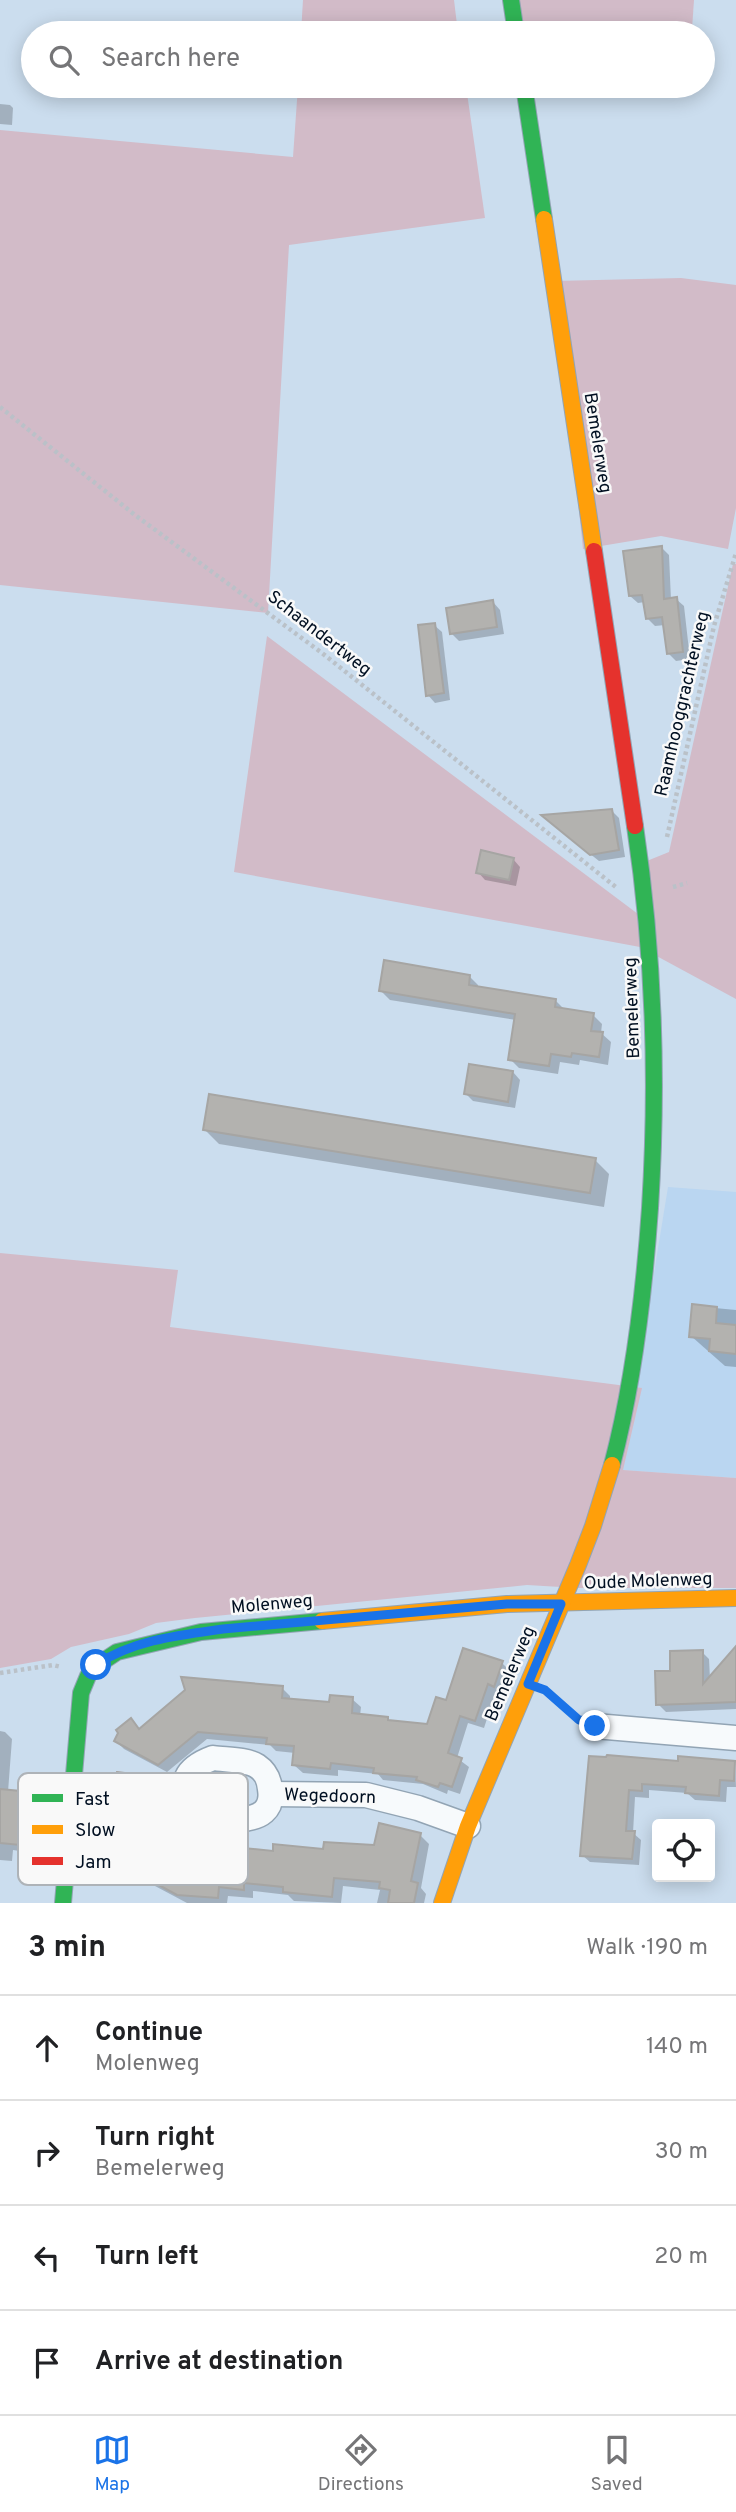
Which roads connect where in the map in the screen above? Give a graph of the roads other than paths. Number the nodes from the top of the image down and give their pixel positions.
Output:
1 (511, 0) edge
2 (514, 21) edge
3 (526, 98) edge
4 (736, 1598) edge
5 (561, 1604) junction
6 (595, 1726) road end
7 (736, 1738) edge
8 (73, 1773) edge
9 (271, 1794) dead end
10 (468, 1826) junction
11 (64, 1885) edge
12 (63, 1903) edge
13 (442, 1903) edge

1 - 2 street
3 - 5 street, Bemelerweg
4 - 5 street, Oude Molenweg
5 - 8 street, Molenweg
5 - 10 street, Bemelerweg
6 - 7 street
9 - 10 street, Wegedoorn
10 - 13 street, Bemelerweg
11 - 12 street, Molenweg

